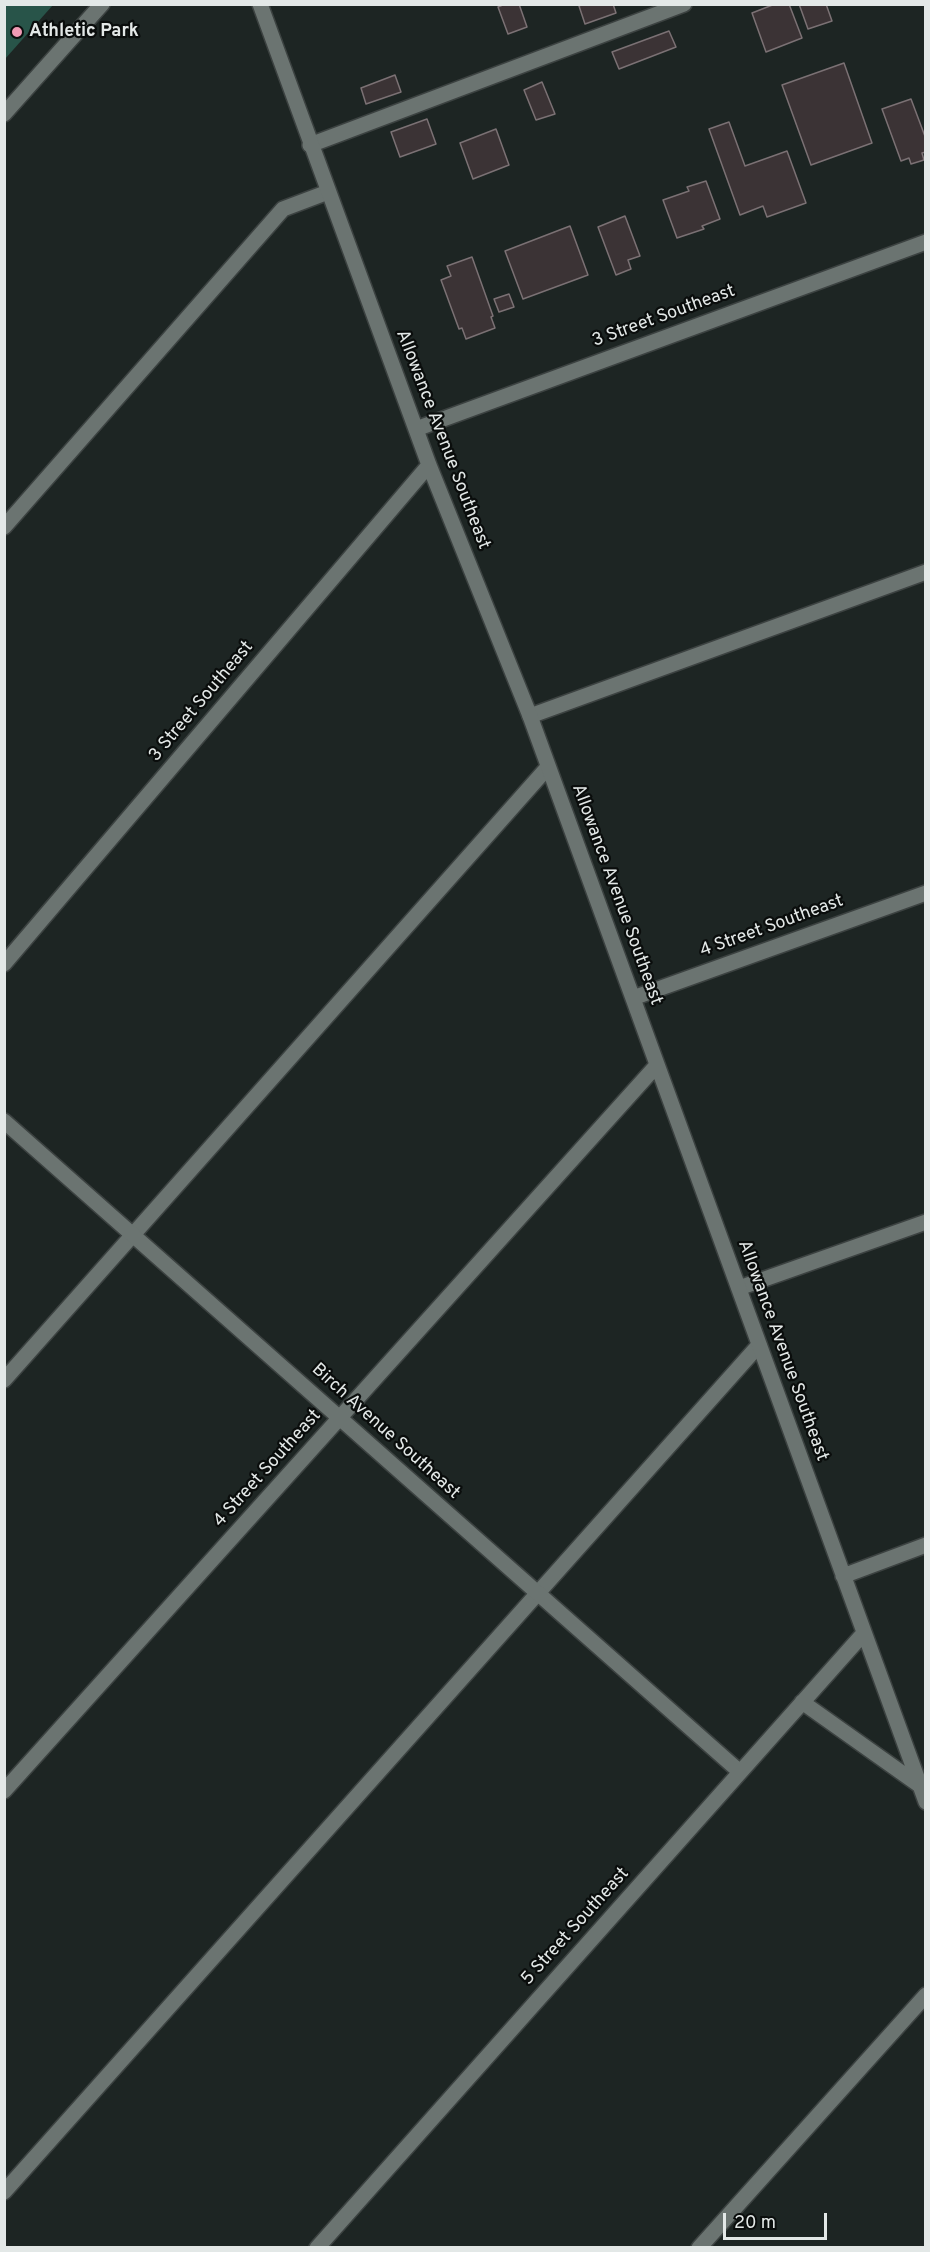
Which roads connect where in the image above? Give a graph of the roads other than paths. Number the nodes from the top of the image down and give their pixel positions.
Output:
1 (102, 4) edge
2 (260, 4) edge
3 (684, 4) edge
4 (4, 114) edge
5 (310, 145) junction
6 (328, 192) junction
7 (926, 242) edge
8 (416, 429) junction
9 (429, 465) junction
10 (4, 527) edge
11 (926, 572) edge
12 (530, 716) junction
13 (549, 767) junction
14 (926, 893) edge
15 (4, 964) edge
16 (633, 998) junction
17 (657, 1065) junction
18 (4, 1121) edge
19 (926, 1221) edge
20 (134, 1235) junction
21 (739, 1288) junction
22 (759, 1345) junction
23 (4, 1380) edge
24 (340, 1418) junction
25 (926, 1545) edge
26 (843, 1576) junction
27 (537, 1593) junction
28 (864, 1633) junction
29 (802, 1702) junction
30 (740, 1772) junction
31 (919, 1785) junction
32 (4, 1791) edge
33 (926, 1802) edge
34 (926, 1995) edge
35 (4, 2192) edge
36 (317, 2247) edge
37 (699, 2247) edge

1 - 4 street
2 - 5 street, Allowance Avenue Southeast
3 - 5 street
5 - 6 street, Allowance Avenue Southeast
6 - 8 street, Allowance Avenue Southeast
6 - 10 street
7 - 8 street, 3 Street Southeast
8 - 9 street, Allowance Avenue Southeast
9 - 12 street, Allowance Avenue Southeast
9 - 15 street, 3 Street Southeast
11 - 12 street
12 - 13 street, Allowance Avenue Southeast
13 - 16 street, Allowance Avenue Southeast
13 - 20 street
14 - 16 street, 4 Street Southeast
16 - 17 street, Allowance Avenue Southeast
17 - 21 street, Allowance Avenue Southeast
17 - 24 street, 4 Street Southeast
18 - 20 street, Birch Avenue Southeast
19 - 21 street
20 - 23 street
20 - 24 street, Birch Avenue Southeast
21 - 22 street, Allowance Avenue Southeast
22 - 26 street, Allowance Avenue Southeast
22 - 27 street
24 - 27 street, Birch Avenue Southeast
24 - 32 street, 4 Street Southeast
25 - 26 street
26 - 28 street, Allowance Avenue Southeast
27 - 30 street, Birch Avenue Southeast
27 - 35 street
28 - 29 street, 5 Street Southeast
28 - 31 street, Allowance Avenue Southeast
29 - 30 street, 5 Street Southeast
29 - 31 street
30 - 36 street, 5 Street Southeast
31 - 33 street, Allowance Avenue Southeast
34 - 37 street

